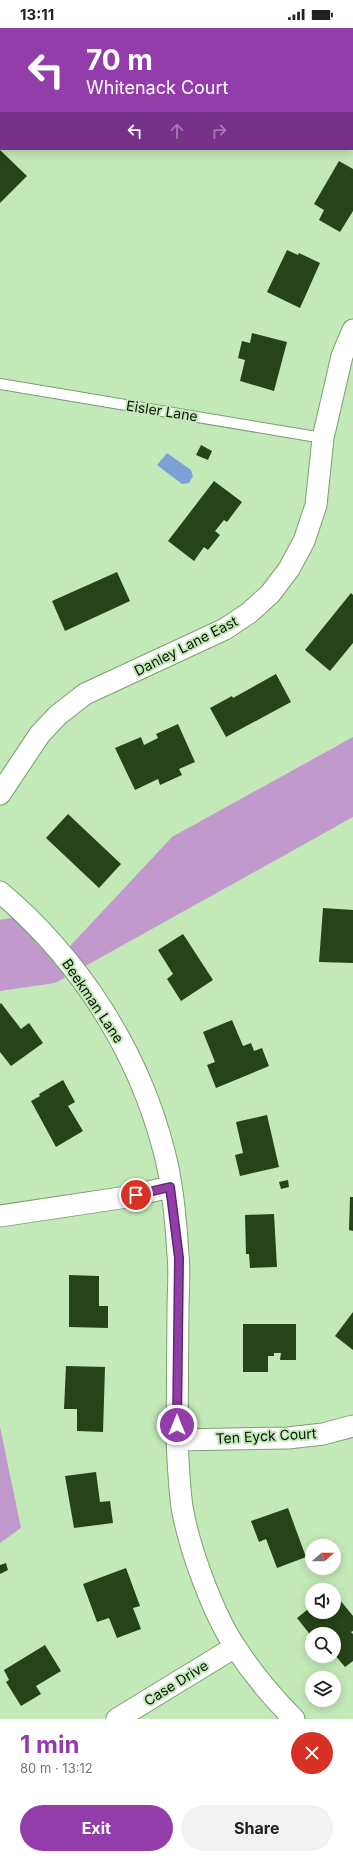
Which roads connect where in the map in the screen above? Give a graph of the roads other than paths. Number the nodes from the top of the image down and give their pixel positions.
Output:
1 (353, 330) edge
2 (0, 384) edge
3 (323, 438) junction
4 (0, 794) edge
5 (0, 892) edge
6 (170, 1187) junction
7 (0, 1216) edge
8 (353, 1426) edge
9 (177, 1440) junction
10 (235, 1647) junction
11 (117, 1719) edge
12 (294, 1719) edge

1 - 3 street, Danley Lane East
2 - 3 lane, Eisler Lane
3 - 4 street, Danley Lane East
5 - 6 street, Beekman Lane
6 - 7 street
6 - 9 street, Beekman Lane
8 - 9 street, Ten Eyck Court
9 - 10 street, Beekman Lane
10 - 11 street, Case Drive
10 - 12 street, Beekman Lane

